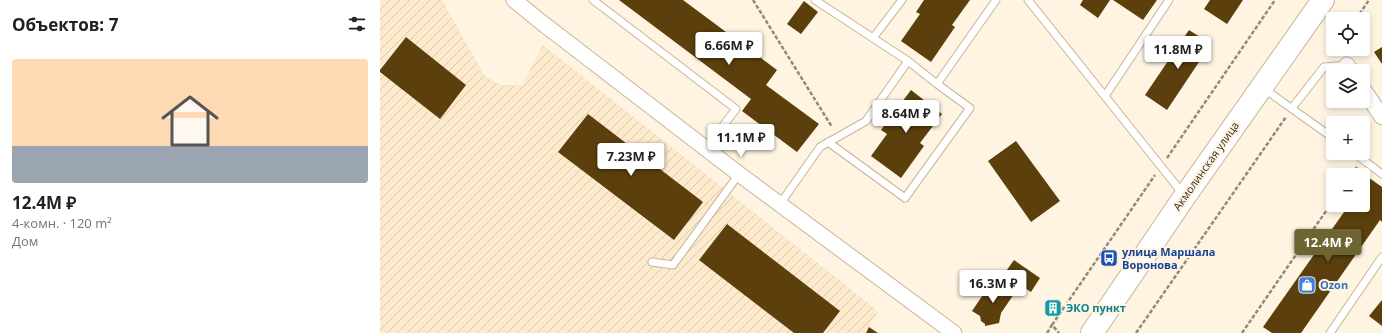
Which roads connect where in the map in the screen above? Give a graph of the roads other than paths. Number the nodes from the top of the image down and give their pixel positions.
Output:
1 (514, 0) edge
2 (593, 0) edge
3 (815, 0) edge
4 (902, 0) edge
5 (996, 0) edge
6 (1028, 0) edge
7 (1169, 0) edge
8 (1323, 0) edge
9 (872, 38) junction
10 (908, 61) junction
11 (1326, 67) edge
12 (936, 84) junction
13 (1262, 87) junction
14 (1105, 96) junction
15 (1370, 99) edge
16 (1292, 108) junction
17 (1382, 117) edge
18 (1326, 133) edge
19 (828, 142) junction
20 (706, 148) junction
21 (1363, 160) edge
22 (740, 174) junction
23 (1382, 174) edge
24 (1185, 196) junction
25 (780, 204) junction
26 (1382, 257) edge
27 (652, 262) dead end
28 (954, 333) edge
29 (1092, 333) edge
30 (1330, 333) edge

1 - 20 street
2 - 20 lane
3 - 9 lane
4 - 9 lane
5 - 12 lane
6 - 14 lane
7 - 14 lane
8 - 13 main road, Акмолинская улица
9 - 10 lane
10 - 12 lane
10 - 19 lane
11 - 16 lane
12 - 19 lane
13 - 16 lane
13 - 24 main road, Акмолинская улица
14 - 24 lane
15 - 17 street
16 - 18 lane
19 - 25 lane
20 - 22 street
21 - 23 lane
22 - 25 street
22 - 27 lane
24 - 29 main road, Акмолинская улица
25 - 28 street
26 - 30 lane

